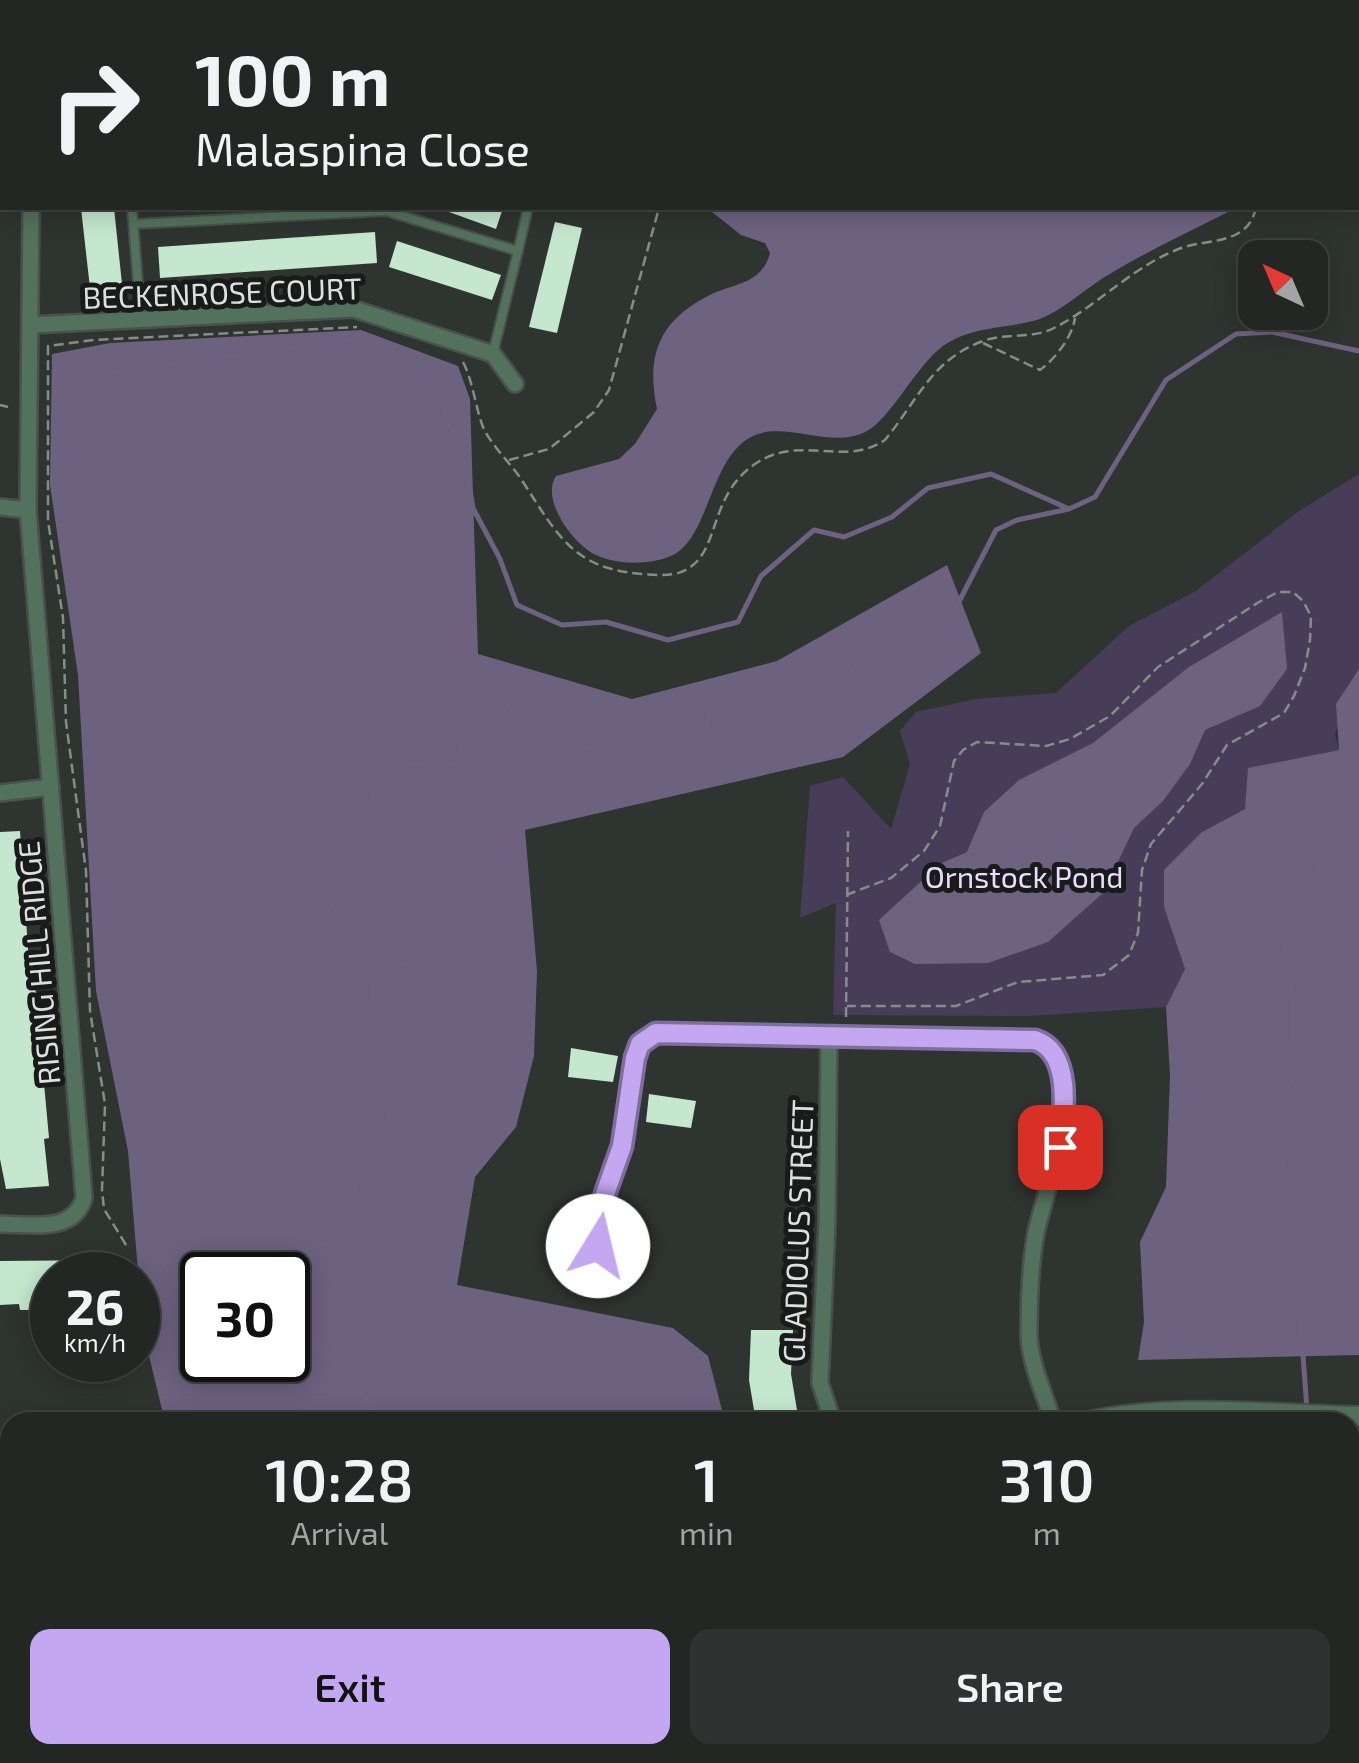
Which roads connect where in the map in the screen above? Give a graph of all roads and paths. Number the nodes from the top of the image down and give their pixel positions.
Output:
1 (31, 210) edge
2 (132, 210) edge
3 (528, 210) edge
4 (658, 210) edge
5 (1256, 210) edge
6 (134, 224) junction
7 (518, 251) junction
8 (1075, 316) junction
9 (141, 322) junction
10 (30, 325) junction
11 (368, 330) dead end
12 (982, 342) junction
13 (493, 354) junction
14 (457, 357) dead end
15 (515, 384) dead end
16 (0, 405) edge
17 (8, 407) dead end
18 (508, 461) junction
19 (0, 507) edge
20 (28, 510) junction
21 (51, 787) junction
22 (0, 793) edge
23 (848, 831) dead end
24 (846, 895) junction
25 (847, 1006) junction
26 (846, 1017) dead end
27 (828, 1038) junction
28 (0, 1224) edge
29 (126, 1245) dead end
30 (598, 1246) dead end
31 (830, 1412) edge
32 (1050, 1412) edge

1 - 10 street, RISING HILL RIDGE
2 - 6 lane
3 - 7 lane
4 - 18 path
5 - 8 path
6 - 7 lane
6 - 9 lane
7 - 13 lane
8 - 12 path
8 - 12 path
9 - 10 street, BECKENROSE COURT
9 - 13 street, BECKENROSE COURT
10 - 20 street, RISING HILL RIDGE
11 - 29 path
12 - 18 path
13 - 15 street
14 - 18 path
16 - 17 path
19 - 20 street
20 - 21 street, RISING HILL RIDGE
21 - 22 street
21 - 28 street, RISING HILL RIDGE
23 - 24 path
24 - 25 path
24 - 25 path
25 - 26 path
27 - 30 street
27 - 31 street, GLADIOLUS STREET
27 - 32 street

